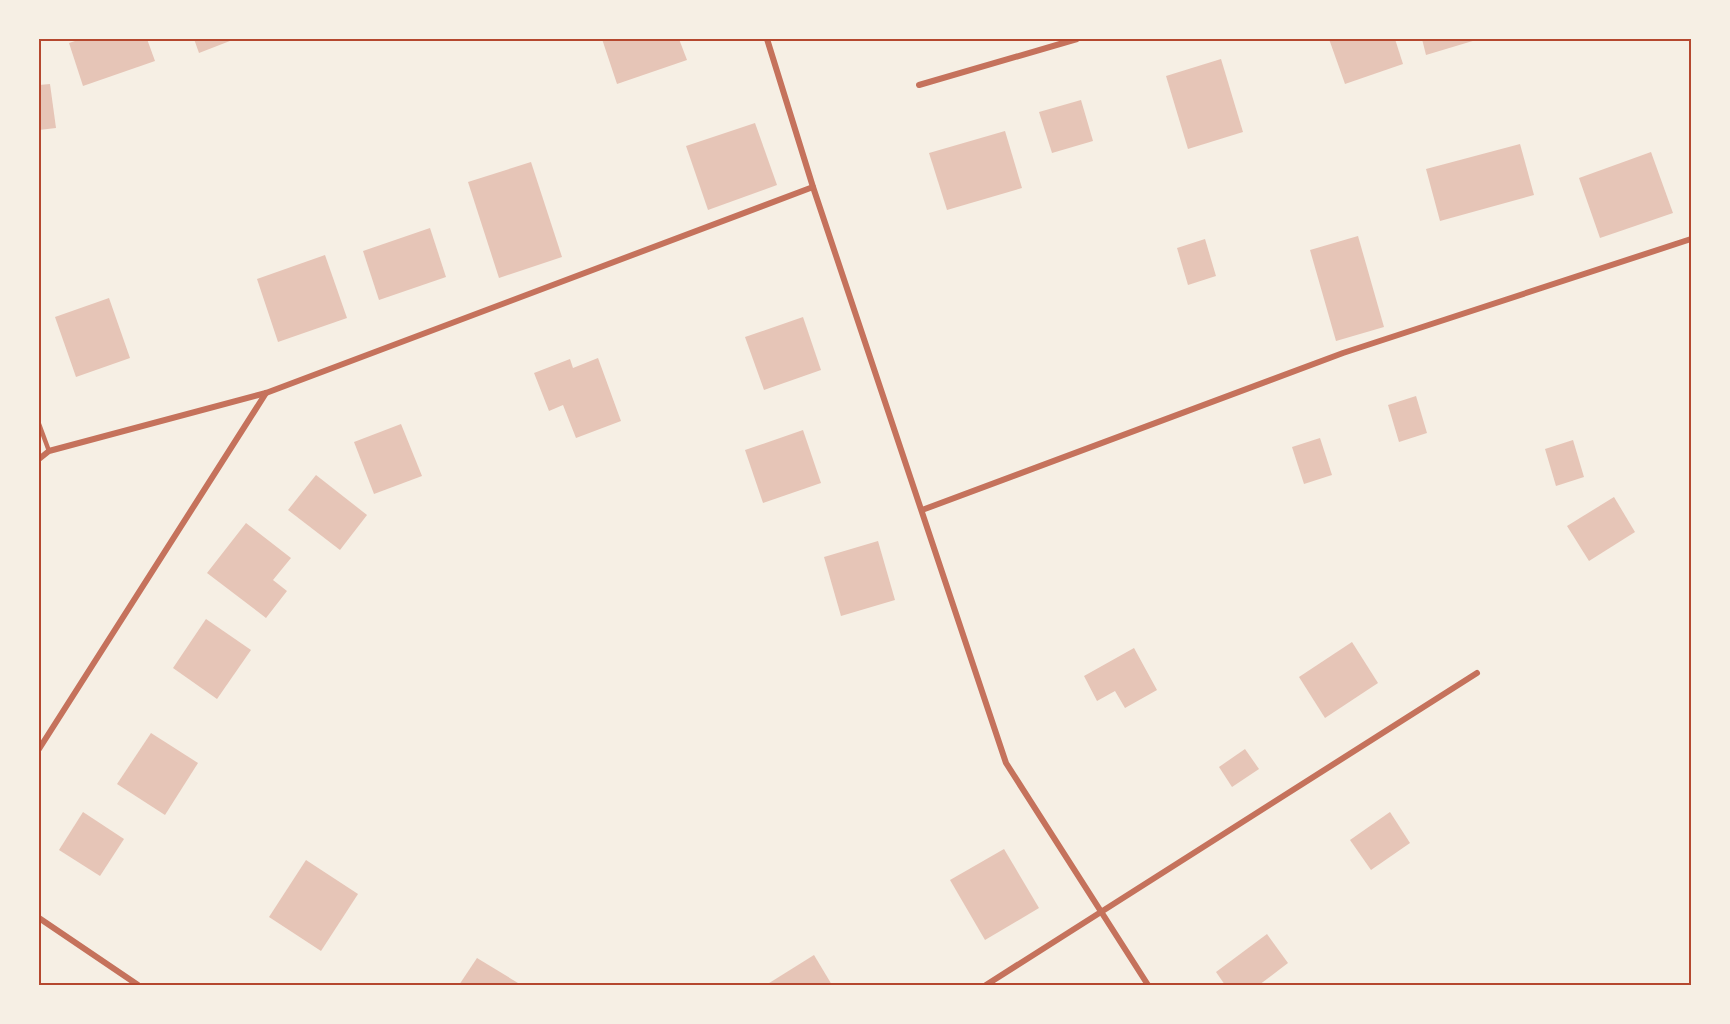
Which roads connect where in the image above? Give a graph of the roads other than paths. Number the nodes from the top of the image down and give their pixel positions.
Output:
1 (767, 39) edge
2 (1077, 39) edge
3 (919, 85) dead end
4 (813, 187) junction
5 (1691, 239) edge
6 (266, 393) junction
7 (39, 424) edge
8 (49, 451) junction
9 (39, 459) edge
10 (922, 510) junction
11 (1477, 673) dead end
12 (39, 749) edge
13 (1100, 913) junction
14 (39, 918) edge
15 (138, 985) edge
16 (986, 985) edge
17 (1148, 985) edge

1 - 4 street
2 - 3 street
4 - 6 street
4 - 10 street
5 - 10 street
6 - 8 street
6 - 12 street
7 - 8 lane
8 - 9 street
10 - 13 street
11 - 13 street
13 - 16 street
13 - 17 street
14 - 15 street

